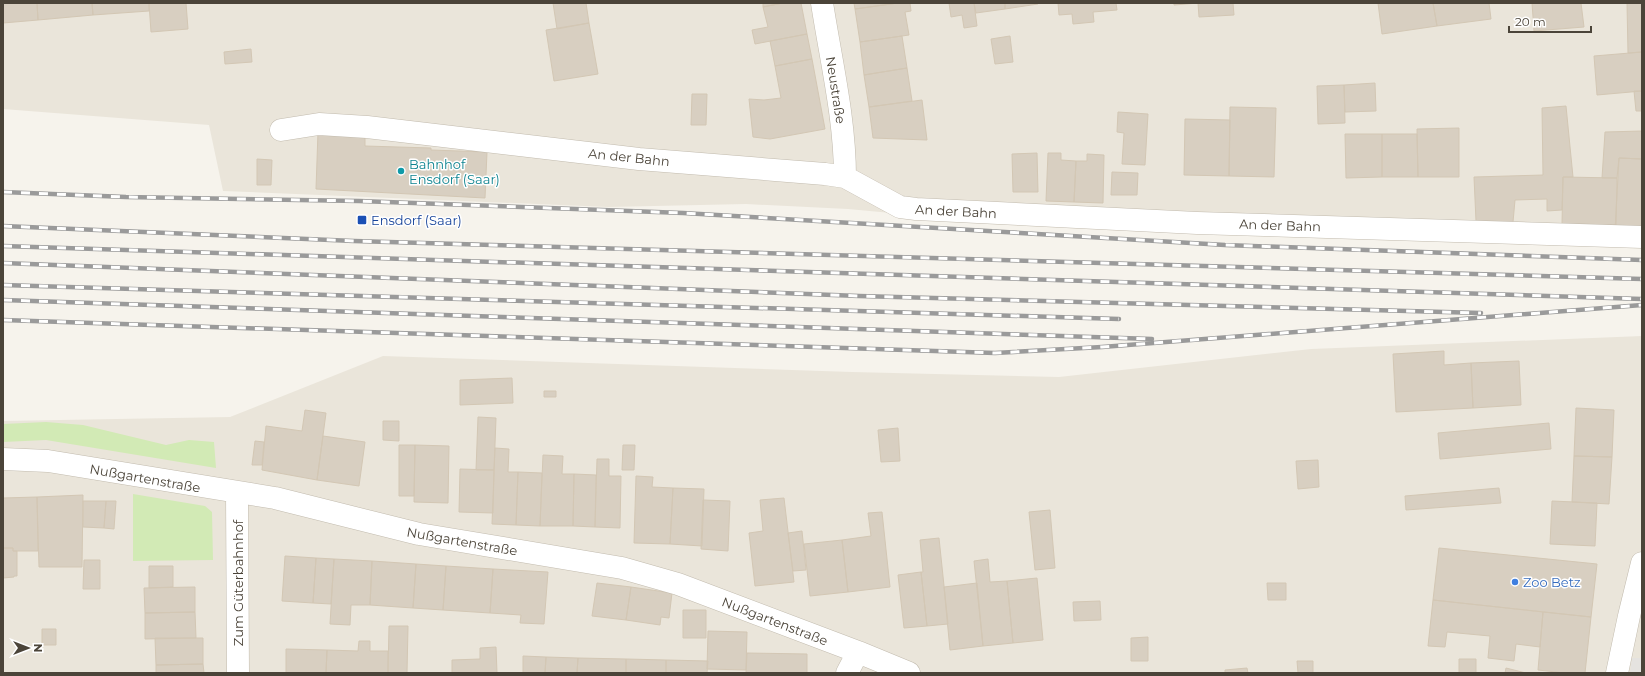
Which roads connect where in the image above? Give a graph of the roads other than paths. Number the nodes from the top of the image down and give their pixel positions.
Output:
1 (822, 3) edge
2 (281, 130) dead end
3 (844, 177) junction
4 (1642, 237) edge
5 (3, 459) edge
6 (237, 493) junction
7 (1642, 563) edge
8 (858, 652) junction
9 (238, 673) edge
10 (847, 673) edge
11 (909, 673) edge
12 (1617, 673) edge

1 - 3 street, Neustraße
2 - 3 street, An der Bahn
3 - 4 street, An der Bahn
5 - 6 street, Nußgartenstraße
6 - 8 street, Nußgartenstraße
6 - 9 street, Zum Güterbahnhof
7 - 12 street
8 - 10 street
8 - 11 street, Nußgartenstraße

